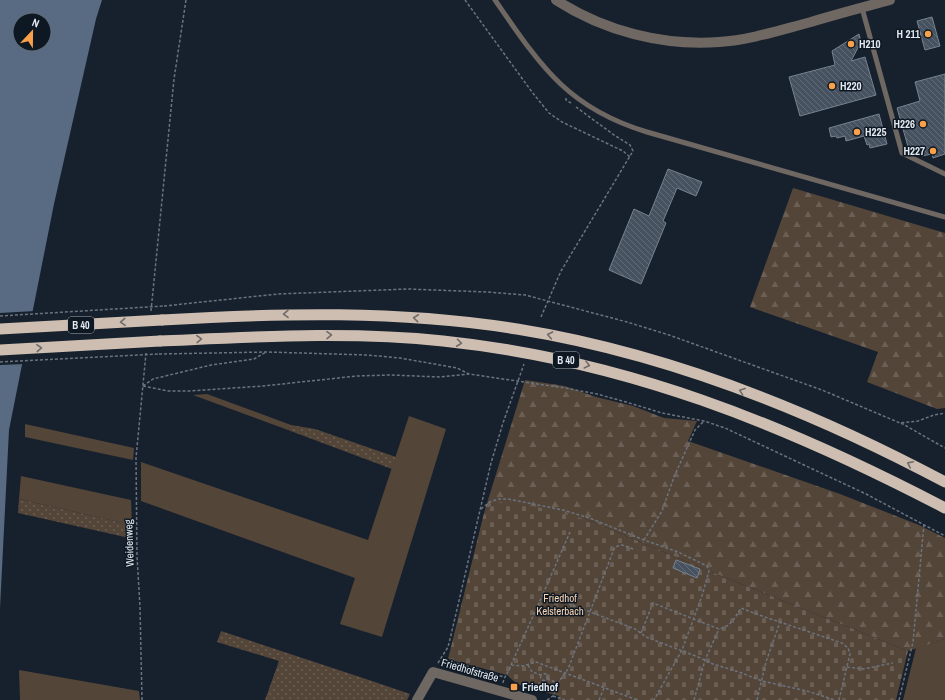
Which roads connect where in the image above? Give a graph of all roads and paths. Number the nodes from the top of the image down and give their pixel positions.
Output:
1 (186, 0) edge
2 (465, 0) edge
3 (495, 0) edge
4 (556, 0) edge
5 (890, 0) edge
6 (864, 12) junction
7 (566, 90) junction
8 (630, 157) junction
9 (945, 174) edge
10 (945, 217) edge
11 (549, 302) junction
12 (150, 314) dead end
13 (0, 316) edge
14 (542, 317) dead end
15 (0, 329) edge
16 (0, 350) edge
17 (146, 352) dead end
18 (267, 352) junction
19 (0, 362) edge
20 (524, 364) dead end
21 (469, 374) junction
22 (518, 382) junction
23 (143, 386) junction
24 (945, 413) edge
25 (704, 421) junction
26 (900, 423) junction
27 (945, 448) edge
28 (945, 482) edge
29 (945, 508) edge
30 (481, 509) junction
31 (924, 524) junction
32 (570, 532) dead end
33 (945, 536) edge
34 (644, 540) junction
35 (633, 548) dead end
36 (543, 594) junction
37 (589, 611) junction
38 (693, 619) junction
39 (780, 622) junction
40 (719, 629) junction
41 (641, 633) junction
42 (682, 650) junction
43 (442, 659) junction
44 (705, 660) junction
45 (893, 663) dead end
46 (528, 665) junction
47 (511, 666) junction
48 (847, 667) junction
49 (433, 672) junction
50 (564, 673) junction
51 (541, 675) junction
52 (547, 679) junction
53 (762, 681) junction
54 (558, 683) junction
55 (604, 688) junction
56 (553, 696) junction
57 (518, 698) edge
58 (142, 700) edge
59 (417, 700) edge
60 (532, 700) edge
61 (547, 700) edge
62 (565, 700) edge
63 (599, 700) edge
64 (637, 700) edge
65 (654, 700) edge
66 (694, 700) edge
67 (757, 700) edge
68 (835, 700) edge
69 (838, 700) edge
70 (899, 700) edge

1 - 12 path
2 - 8 path
3 - 7 lane
4 - 6 street
5 - 6 street
6 - 9 lane
7 - 8 path
7 - 10 lane
8 - 11 path
11 - 13 path, bridge
11 - 14 path
11 - 26 path
28 -> 15 highway, B 40, bridge
16 -> 29 highway, B 40, bridge
17 - 23 path, Weidenweg
18 - 19 path, bridge
18 - 21 path
18 - 23 path
20 - 22 path
21 - 22 path
21 - 23 path
22 - 25 path
22 - 30 path
23 - 58 path, Weidenweg
24 - 26 path
25 - 31 path
25 - 34 path
26 - 27 path
30 - 34 path
30 - 43 path
31 - 33 path
31 - 70 path
32 - 36 path
34 - 38 path
35 - 37 path
36 - 37 path
36 - 47 path
37 - 41 path
37 - 50 path
38 - 40 path
38 - 41 path
38 - 42 path
39 - 40 path
39 - 48 path
39 - 53 path
40 - 44 path
41 - 42 path
42 - 44 path
42 - 65 path
43 - 47 path
43 - 49 path
44 - 53 path
44 - 66 path
45 - 48 path
46 - 47 path
46 - 50 path
46 - 51 path
48 - 69 path
49 - 57 street, Friedhofstraße
49 - 59 street, Friedhofstraße
50 - 54 path
50 - 55 path
51 - 52 path
51 - 52 path
52 - 54 path
53 - 67 path
53 - 68 path
54 - 56 path
55 - 63 path
55 - 64 path
56 - 61 path
56 - 62 path
57 - 60 street, Friedhofstraße

